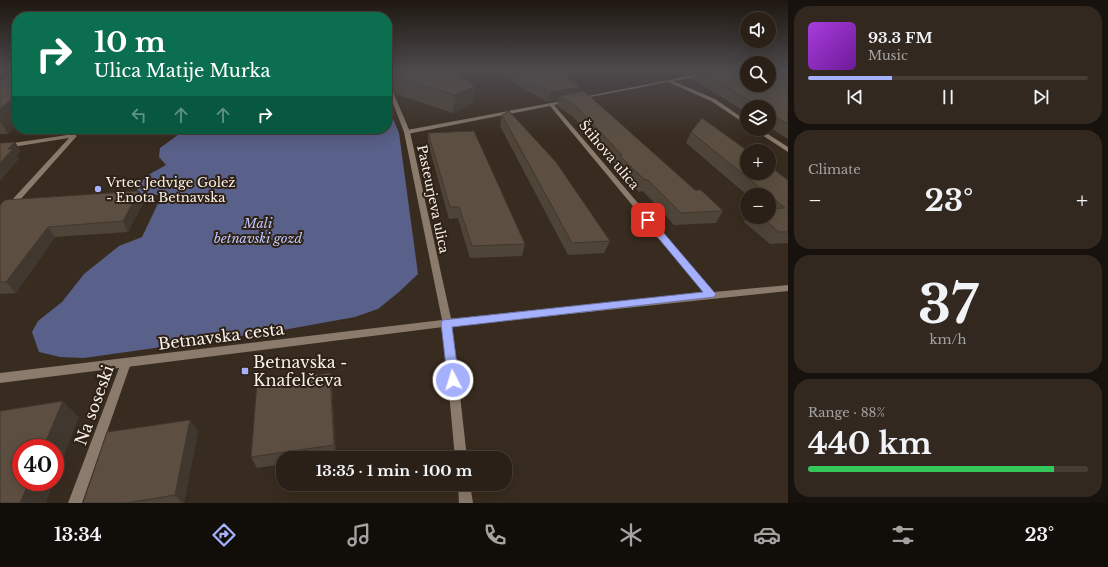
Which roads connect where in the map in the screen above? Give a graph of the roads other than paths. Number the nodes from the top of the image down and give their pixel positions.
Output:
1 (605, 93) edge
2 (697, 93) edge
3 (392, 94) edge
4 (551, 104) junction
5 (740, 118) edge
6 (407, 132) junction
7 (767, 136) edge
8 (0, 147) edge
9 (788, 150) edge
10 (0, 217) edge
11 (788, 288) edge
12 (711, 294) junction
13 (447, 323) junction
14 (126, 363) junction
15 (0, 378) edge
16 (460, 451) edge
17 (465, 491) edge
18 (75, 503) edge
19 (466, 503) edge

1 - 4 street
2 - 5 street
3 - 6 street, Pasteurjeva ulica
4 - 6 street
4 - 12 street, Štihova ulica
6 - 13 street, Pasteurjeva ulica
7 - 9 street
8 - 10 street
11 - 12 street, Betnavska cesta
12 - 13 street, Betnavska cesta
13 - 14 street, Betnavska cesta
13 - 16 street, Pasteurjeva ulica
14 - 15 street, Betnavska cesta
14 - 18 street, Na soseski
17 - 19 street

